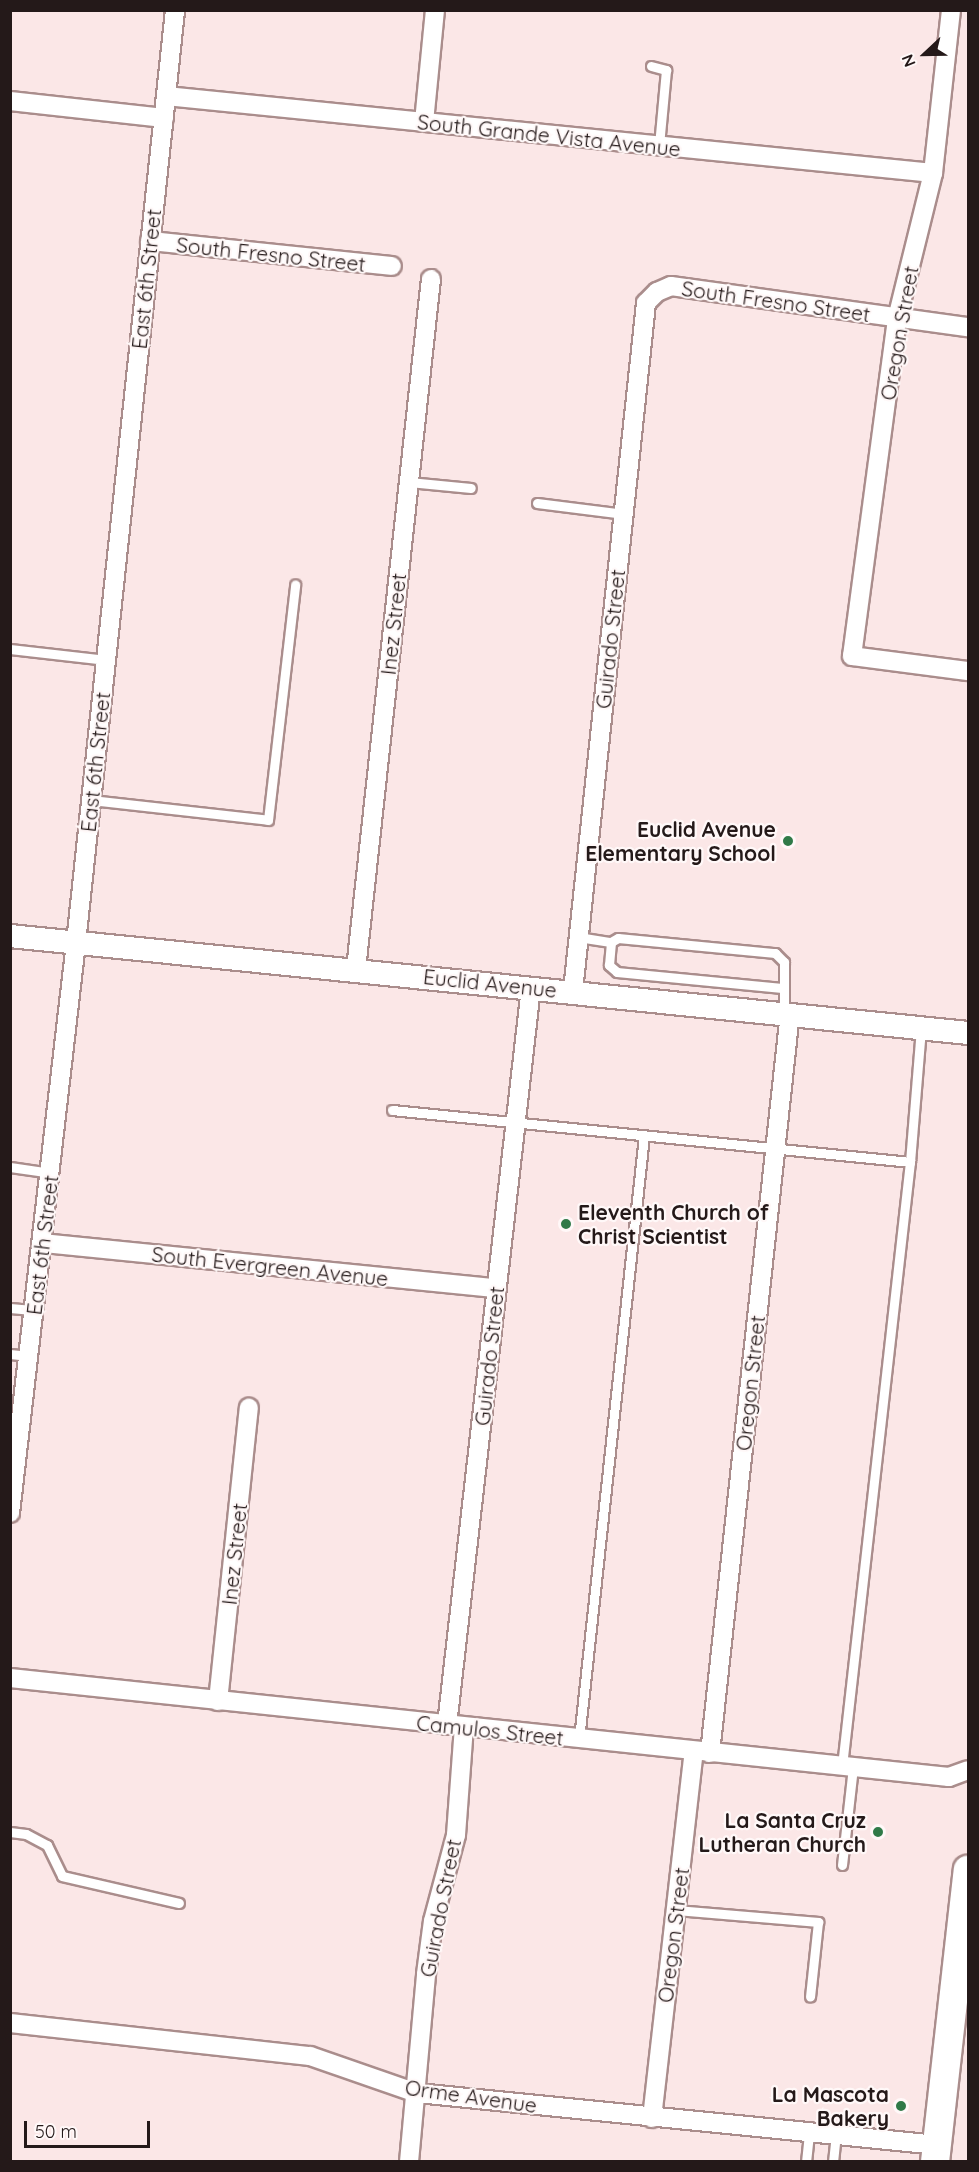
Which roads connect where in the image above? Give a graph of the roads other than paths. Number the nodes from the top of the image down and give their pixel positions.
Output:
1 (175, 10) edge
2 (435, 10) edge
3 (951, 10) edge
4 (651, 66) dead end
5 (166, 96) junction
6 (10, 101) edge
7 (164, 118) junction
8 (424, 122) junction
9 (659, 146) junction
10 (933, 174) junction
11 (150, 241) junction
12 (392, 266) dead end
13 (431, 279) dead end
14 (657, 292) joint
15 (897, 319) junction
16 (969, 327) edge
17 (409, 482) junction
18 (471, 488) dead end
19 (537, 503) dead end
20 (624, 514) junction
21 (295, 585) dead end
22 (10, 649) edge
23 (106, 660) junction
24 (969, 671) edge
25 (92, 800) junction
26 (10, 936) edge
27 (578, 937) junction
28 (611, 942) junction
29 (76, 943) junction
30 (356, 969) junction
31 (531, 988) junction
32 (782, 988) junction
33 (573, 991) junction
34 (787, 1013) junction
35 (921, 1028) junction
36 (969, 1033) edge
37 (392, 1110) dead end
38 (515, 1123) junction
39 (644, 1136) junction
40 (776, 1147) junction
41 (910, 1162) junction
42 (10, 1167) edge
43 (51, 1173) junction
44 (43, 1243) junction
45 (496, 1288) junction
46 (10, 1308) edge
47 (35, 1310) junction
48 (20, 1355) edge
49 (249, 1408) dead end
50 (15, 1435) edge
51 (10, 1513) edge
52 (10, 1678) edge
53 (218, 1701) junction
54 (456, 1726) junction
55 (579, 1739) junction
56 (702, 1752) junction
57 (848, 1767) junction
58 (969, 1770) edge
59 (10, 1832) edge
60 (842, 1865) dead end
61 (969, 1870) edge
62 (179, 1903) dead end
63 (676, 1910) junction
64 (810, 1997) dead end
65 (960, 2017) edge
66 (10, 2023) edge
67 (417, 2093) junction
68 (652, 2118) junction
69 (809, 2133) junction
70 (836, 2136) junction
71 (936, 2153) edge
72 (409, 2162) edge
73 (806, 2162) edge
74 (833, 2162) edge

1 - 5 street, East 6th Street
2 - 8 street
3 - 10 street, Oregon Street
4 - 9 lane
5 - 7 street, East 6th Street
5 - 8 street, South Grande Vista Avenue
6 - 7 street
7 - 11 street, East 6th Street
8 - 9 street, South Grande Vista Avenue
9 - 10 street, South Grande Vista Avenue
10 - 15 street, Oregon Street
11 - 12 street, South Fresno Street
11 - 23 street, East 6th Street
13 - 17 street, Inez Street
14 - 15 street, South Fresno Street
14 - 20 street, Guirado Street
15 - 16 street, South Fresno Street
15 - 24 street, Oregon Street
17 - 18 lane
17 - 30 street, Inez Street
19 - 20 lane
20 - 27 street, Guirado Street
21 - 25 lane
22 - 23 lane
23 - 25 street, East 6th Street
25 - 29 street, East 6th Street
26 - 29 street, Euclid Avenue
27 - 28 lane
27 - 33 street, Guirado Street
28 - 32 lane
28 - 32 lane
29 - 30 street, Euclid Avenue
29 - 43 street, East 6th Street
30 - 31 street, Euclid Avenue
31 - 33 street, Euclid Avenue
31 - 38 street, Guirado Street
32 - 34 lane
33 - 34 street, Euclid Avenue
34 - 35 street, Euclid Avenue
34 - 40 street, Oregon Street
35 - 36 street, Euclid Avenue
35 - 41 lane
37 - 38 lane
38 - 39 lane
38 - 45 street, Guirado Street
39 - 40 lane
39 - 55 lane
40 - 41 lane
40 - 56 street, Oregon Street
41 - 57 lane
42 - 43 lane
43 - 44 street, East 6th Street
44 - 45 street, South Evergreen Avenue
44 - 47 street, East 6th Street
45 - 54 street, Guirado Street
46 - 47 lane
47 - 48 street, East 6th Street
48 - 50 street, East 6th Street
49 - 53 street, Inez Street
50 - 51 street, East 6th Street
52 - 53 street, Camulos Street
53 - 54 street, Camulos Street
54 - 55 street, Camulos Street
54 - 67 street, Guirado Street
55 - 56 street, Camulos Street
56 - 57 street, Camulos Street
56 - 63 street, Oregon Street
57 - 58 street, Camulos Street
57 - 60 lane
59 - 62 lane
61 - 65 main road
63 - 64 lane
63 - 68 street, Oregon Street
65 - 71 main road
66 - 67 street, Orme Avenue
67 - 68 street, Orme Avenue
67 - 72 street, Guirado Street
68 - 69 street, Orme Avenue
69 - 70 street, Orme Avenue
69 - 73 lane
70 - 71 street, Orme Avenue
70 - 74 lane

